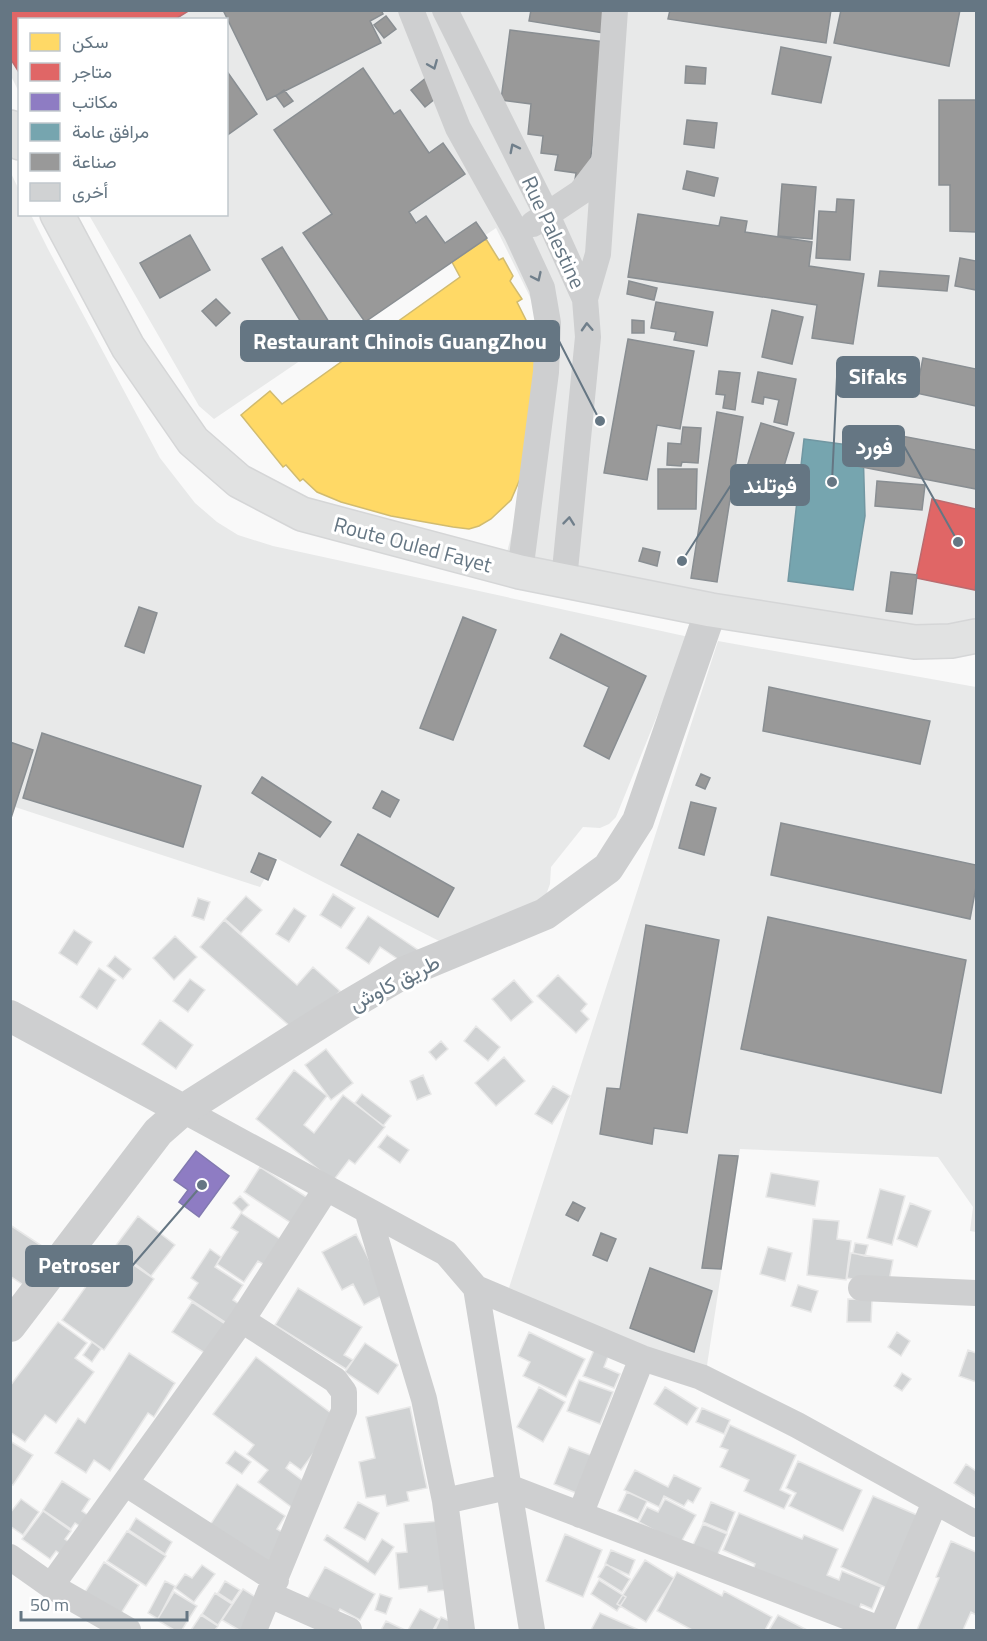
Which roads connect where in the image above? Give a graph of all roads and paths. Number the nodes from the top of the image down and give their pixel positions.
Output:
1 (411, 10) edge
2 (445, 10) edge
3 (615, 10) edge
4 (10, 126) edge
5 (18, 140) edge
6 (604, 162) junction
7 (547, 215) junction
8 (58, 216) edge
9 (517, 234) junction
10 (585, 299) junction
11 (520, 572) junction
12 (564, 580) junction
13 (711, 609) junction
14 (976, 636) edge
15 (915, 642) junction
16 (976, 661) edge
17 (10, 1016) edge
18 (183, 1110) junction
19 (326, 1189) junction
20 (367, 1210) junction
21 (476, 1288) junction
22 (861, 1288) dead end
23 (976, 1293) edge
24 (242, 1320) junction
25 (10, 1326) edge
26 (642, 1358) junction
27 (126, 1483) junction
28 (508, 1487) junction
29 (445, 1502) junction
30 (935, 1502) junction
31 (580, 1515) junction
32 (976, 1524) edge
33 (10, 1557) edge
34 (51, 1586) junction
35 (273, 1587) junction
36 (128, 1630) edge
37 (254, 1630) edge
38 (349, 1630) edge
39 (462, 1630) edge
40 (532, 1630) edge
41 (882, 1630) edge

1 -> 9 street, Rue Palestine
7 -> 2 street, Rue Palestine
3 - 6 street
4 - 5 main road
6 - 7 street
6 - 10 street
7 - 9 street
7 - 10 street, Rue Palestine
8 - 11 main road, Route Ouled Fayet
9 -> 11 street, Rue Palestine
12 -> 10 street, Rue Palestine
11 - 12 main road, Route Ouled Fayet
12 - 13 main road, Route Ouled Fayet
13 - 15 main road, Route Ouled Fayet
13 - 18 street, طريق كاوش
14 - 15 main road
15 - 16 main road
17 - 18 street
18 - 19 street
18 - 25 street, طريق كاوش
19 - 20 street
19 - 24 street
20 - 21 street
20 - 29 street
21 - 26 street
21 - 28 street
22 - 23 street
24 - 27 street
24 - 35 street
26 - 30 street
26 - 31 street
27 - 34 street
27 - 35 street
28 - 29 street
28 - 31 street
28 - 40 street
29 - 39 street
30 - 32 street
30 - 41 street
31 - 41 street
33 - 34 street
34 - 36 street
35 - 37 street
35 - 38 street

